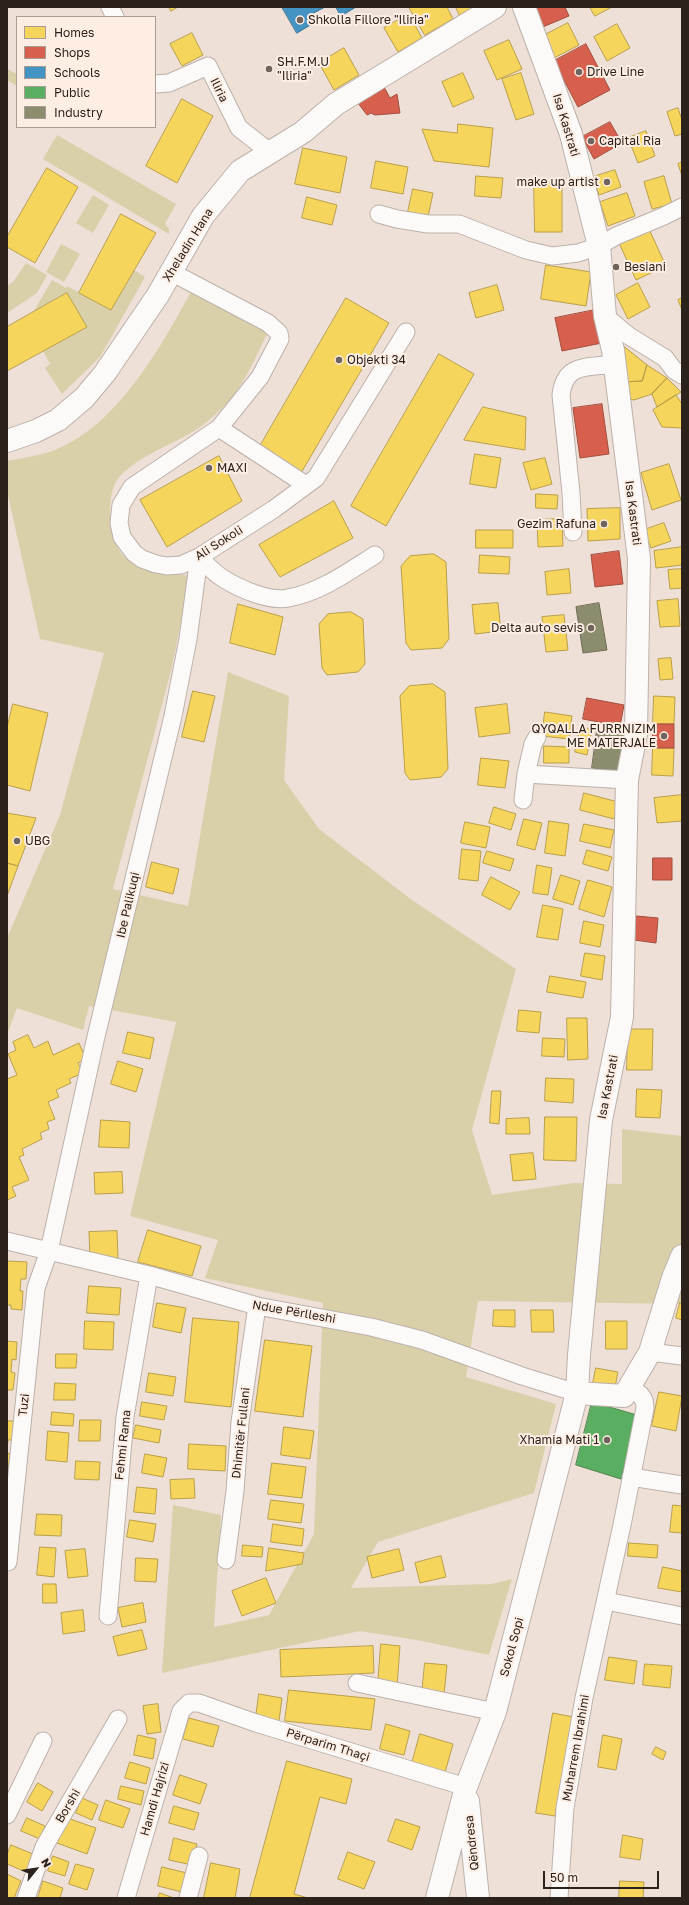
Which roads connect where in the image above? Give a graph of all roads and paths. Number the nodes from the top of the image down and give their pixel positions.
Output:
1 (110, 7) edge
2 (495, 7) edge
3 (524, 7) edge
4 (114, 16) edge
5 (156, 84) edge
6 (271, 153) junction
7 (682, 207) edge
8 (379, 214) dead end
9 (599, 246) junction
10 (171, 272) junction
11 (605, 316) junction
12 (406, 332) dead end
13 (615, 364) junction
14 (682, 375) edge
15 (219, 428) junction
16 (7, 441) edge
17 (306, 485) junction
18 (573, 532) dead end
19 (375, 555) dead end
20 (199, 558) junction
21 (537, 738) dead end
22 (526, 774) junction
23 (627, 780) junction
24 (523, 800) dead end
25 (7, 1241) edge
26 (49, 1251) junction
27 (682, 1256) edge
28 (149, 1275) junction
29 (257, 1306) junction
30 (650, 1352) junction
31 (682, 1356) edge
32 (578, 1393) junction
33 (624, 1396) junction
34 (631, 1477) junction
35 (682, 1485) edge
36 (226, 1560) dead end
37 (8, 1562) dead end
38 (606, 1601) junction
39 (108, 1616) dead end
40 (682, 1616) edge
41 (357, 1683) dead end
42 (189, 1703) joint
43 (495, 1712) junction
44 (118, 1719) dead end
45 (43, 1741) dead end
46 (466, 1787) junction
47 (7, 1815) edge
48 (199, 1856) dead end
49 (26, 1898) edge
50 (126, 1898) edge
51 (188, 1898) edge
52 (437, 1898) edge
53 (478, 1898) edge
54 (559, 1898) edge

1 - 4 street
2 - 6 street, Xheladin Hana
3 - 9 street, Isa Kastrati
5 - 6 street, Iliria
6 - 10 street, Xheladin Hana
7 - 9 street
8 - 9 street
9 - 11 street, Isa Kastrati
10 - 15 street, Ali Sokoli
10 - 16 street, Xheladin Hana
11 - 13 street, Isa Kastrati
11 - 14 street
12 - 17 street, Ali Sokoli
13 - 18 street
13 - 23 street, Isa Kastrati
15 - 17 street
15 - 20 street, Ali Sokoli
17 - 20 street, Ali Sokoli
19 - 20 street
20 - 26 street, Ibe Palikuqi
21 - 22 street
22 - 23 street
22 - 24 street
23 - 32 street, Isa Kastrati
25 - 26 street, Ndue Përlleshi
26 - 28 street, Ndue Përlleshi
26 - 37 street, Tuzi
27 - 30 street
28 - 29 street, Ndue Përlleshi
28 - 39 street, Fehmi Rama
29 - 32 street, Ndue Përlleshi
29 - 36 street, Dhimitër Fullani
30 - 31 street
30 - 33 street
32 - 33 street
32 - 43 street, Sokol Sopi
33 - 34 street, Muharrem Ibrahimi
34 - 35 street
34 - 38 street, Muharrem Ibrahimi
38 - 40 street
38 - 54 street, Muharrem Ibrahimi
41 - 43 street
42 - 46 street, Përparim Thaçi
42 - 50 street, Hamdi Hajrizi
43 - 46 street, Sokol Sopi
44 - 49 street, Borshi
45 - 47 street
46 - 52 street, Sokol Sopi
46 - 53 street, Qëndresa
48 - 51 street

